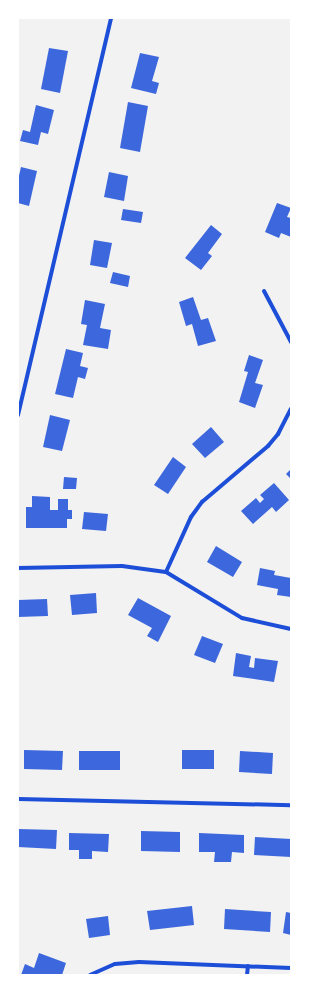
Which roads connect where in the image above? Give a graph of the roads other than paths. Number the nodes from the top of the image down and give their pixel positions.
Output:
1 (111, 18) edge
2 (264, 291) dead end
3 (291, 342) edge
4 (291, 409) edge
5 (18, 416) edge
6 (18, 568) edge
7 (166, 572) junction
8 (291, 629) edge
9 (18, 799) edge
10 (291, 805) edge
11 (248, 966) junction
12 (291, 968) edge
13 (90, 975) edge
14 (247, 975) edge

1 - 5 street
2 - 3 street
4 - 7 street
6 - 7 street
7 - 8 street
9 - 10 street
11 - 12 street
11 - 13 street
11 - 14 street

